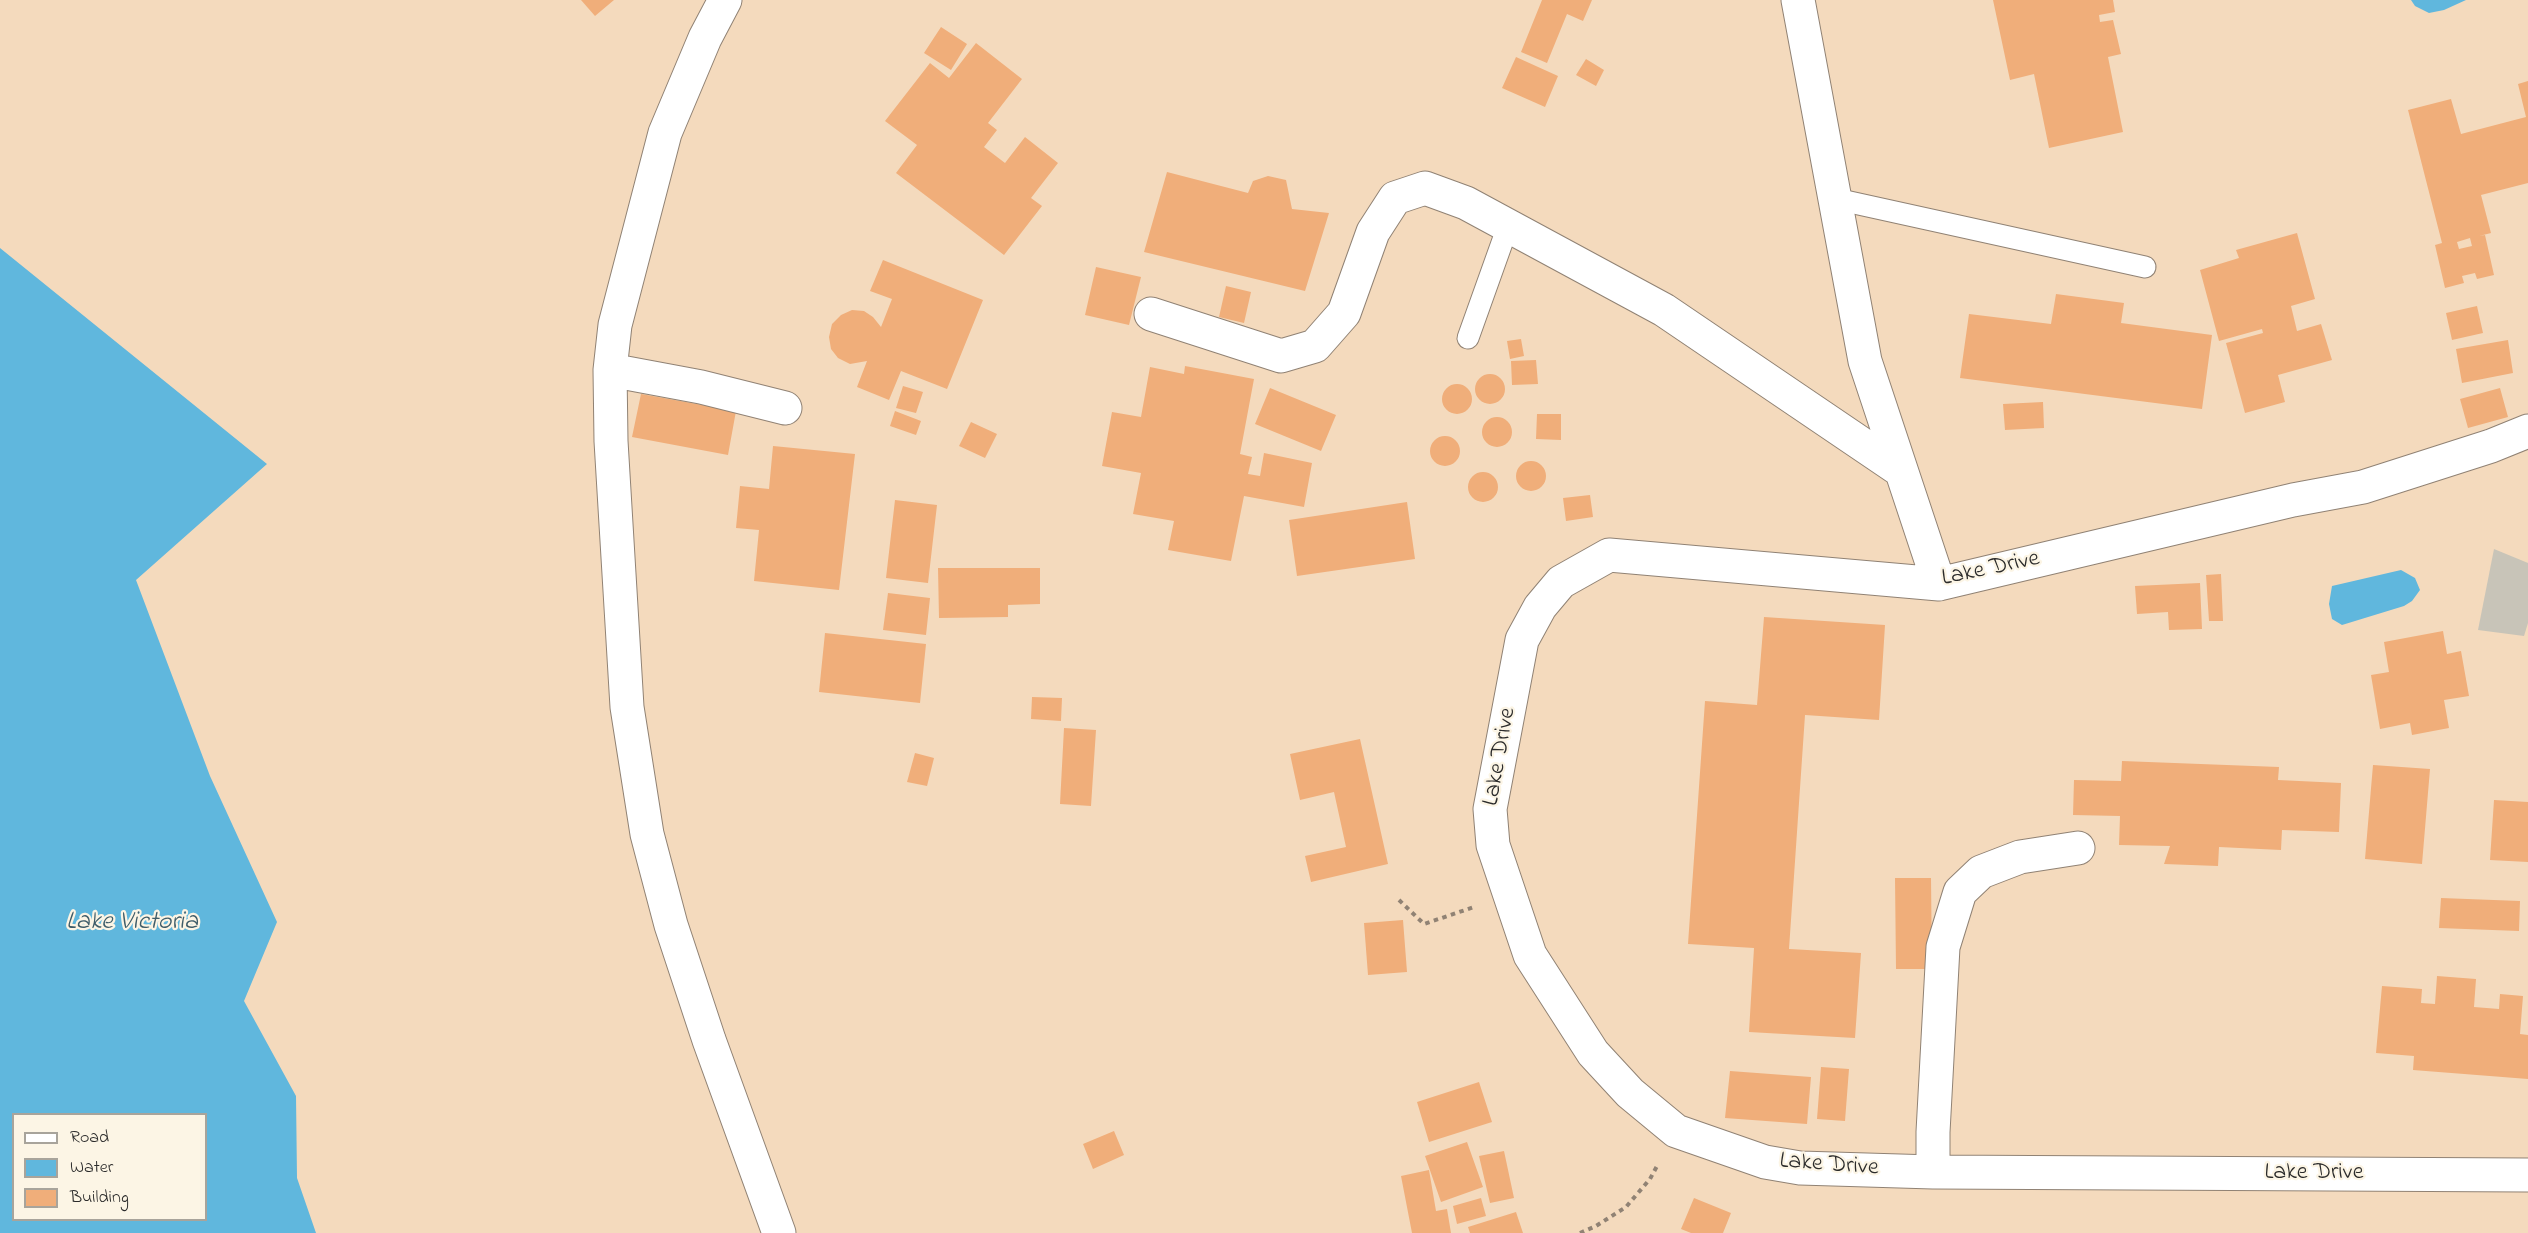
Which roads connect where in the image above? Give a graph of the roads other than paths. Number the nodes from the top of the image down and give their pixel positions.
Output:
1 (725, 0) edge
2 (1798, 0) edge
3 (1836, 199) junction
4 (1508, 226) junction
5 (2145, 267) dead end
6 (1151, 314) dead end
7 (1468, 338) dead end
8 (610, 369) junction
9 (785, 408) dead end
10 (2528, 431) edge
11 (1900, 470) junction
12 (1939, 584) junction
13 (2078, 848) dead end
14 (1933, 1172) junction
15 (2528, 1175) edge
16 (779, 1233) edge

1 - 8 street
2 - 3 street
3 - 5 lane
3 - 11 street
4 - 6 street
4 - 7 lane
4 - 11 street
8 - 9 street
8 - 16 street
10 - 12 street, Lake Drive
11 - 12 street
12 - 14 street, Lake Drive
13 - 14 street
14 - 15 street, Lake Drive

